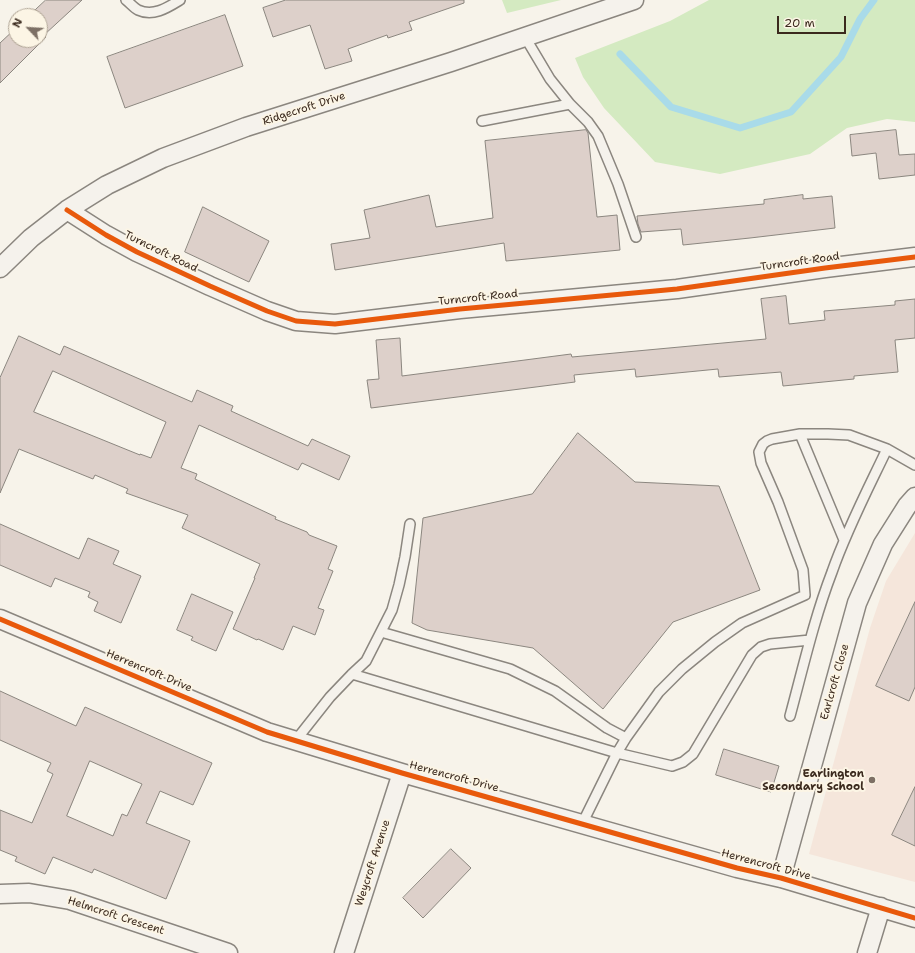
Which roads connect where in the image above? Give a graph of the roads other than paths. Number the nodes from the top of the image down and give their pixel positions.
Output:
1 (126, 0) edge
2 (180, 0) edge
3 (634, 0) edge
4 (524, 37) junction
5 (570, 104) junction
6 (482, 121) dead end
7 (67, 210) junction
8 (636, 237) dead end
9 (915, 257) edge
10 (0, 268) edge
11 (800, 434) junction
12 (887, 449) junction
13 (915, 465) edge
14 (915, 498) edge
15 (410, 524) dead end
16 (844, 540) junction
17 (805, 595) junction
18 (821, 601) junction
19 (0, 619) edge
20 (381, 632) junction
21 (810, 640) junction
22 (352, 674) junction
23 (790, 716) dead end
24 (626, 738) junction
25 (296, 740) junction
26 (617, 753) junction
27 (402, 773) junction
28 (582, 824) junction
29 (781, 878) junction
30 (0, 894) edge
31 (881, 907) junction
32 (915, 918) edge
33 (228, 953) edge
34 (344, 953) edge
35 (867, 953) edge

1 - 2 lane
3 - 4 street, Ridgecroft Drive
4 - 5 lane
4 - 7 street, Ridgecroft Drive
5 - 6 lane
5 - 8 lane
7 - 9 street, Turncroft Road
7 - 10 street, Ridgecroft Drive
11 - 12 lane
11 - 16 lane
11 - 17 lane
12 - 13 lane
12 - 16 lane
14 - 29 street, Earlcroft Close
15 - 20 lane
16 - 18 lane
17 - 18 lane
17 - 24 lane
18 - 21 lane
19 - 25 street, Herrencroft Drive
20 - 22 lane
20 - 24 lane
21 - 23 lane
21 - 26 lane
22 - 25 lane
22 - 26 lane
24 - 26 lane
25 - 27 street, Herrencroft Drive
26 - 28 lane
27 - 28 street, Herrencroft Drive
27 - 34 street, Weycroft Avenue
28 - 29 street, Herrencroft Drive
29 - 31 street, Herrencroft Drive
30 - 33 street, Helmcroft Crescent
31 - 32 street, Herrencroft Drive
31 - 35 street

